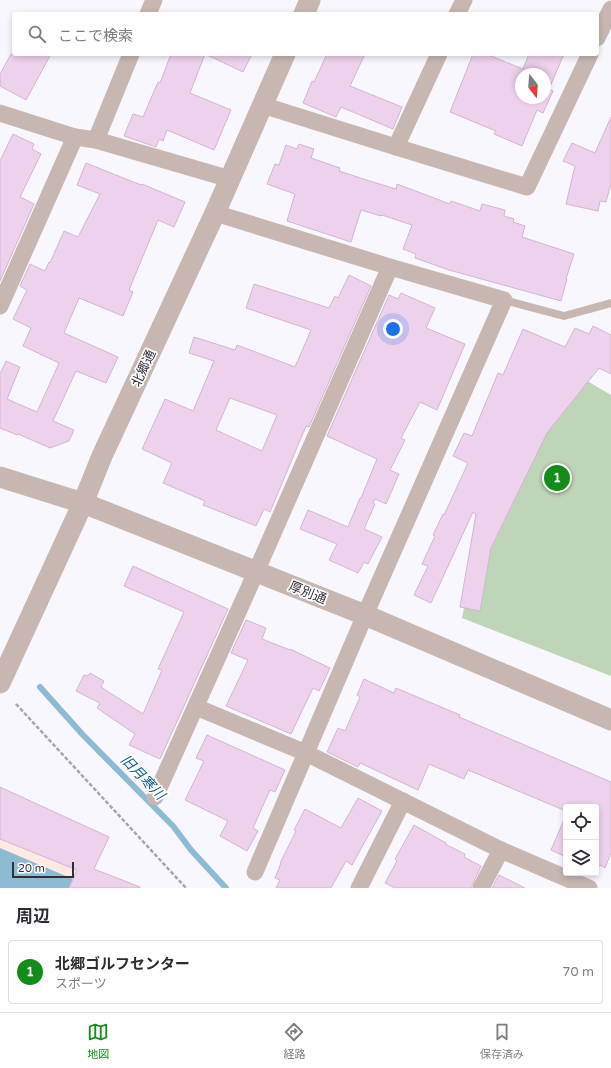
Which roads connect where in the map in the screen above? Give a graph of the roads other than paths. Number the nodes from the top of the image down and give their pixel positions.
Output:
1 (154, 0) edge
2 (310, 0) edge
3 (464, 0) edge
4 (611, 9) edge
5 (149, 12) edge
6 (305, 12) edge
7 (459, 12) edge
8 (599, 34) edge
9 (130, 56) edge
10 (284, 56) edge
11 (438, 56) edge
12 (589, 56) edge
13 (262, 105) junction
14 (0, 113) edge
15 (75, 137) junction
16 (96, 140) junction
17 (396, 147) junction
18 (230, 179) junction
19 (215, 214) junction
20 (390, 267) junction
21 (504, 300) junction
22 (611, 303) edge
23 (0, 306) edge
24 (0, 477) edge
25 (83, 503) junction
26 (256, 572) junction
27 (365, 615) junction
28 (0, 683) edge
29 (196, 707) junction
30 (611, 720) edge
31 (306, 753) junction
32 (155, 797) dead end
33 (403, 801) junction
34 (501, 850) junction
35 (255, 872) dead end
36 (358, 888) edge
37 (482, 888) edge
38 (589, 888) edge

1 - 5 street
2 - 6 street
3 - 7 street
4 - 8 street
9 - 16 street
10 - 13 street, 北郷通
11 - 17 street
12 - 17 street
13 - 17 street
13 - 18 street, 北郷通
14 - 15 street
15 - 16 street
15 - 23 street
16 - 18 street
18 - 19 street, 北郷通
19 - 20 street
19 - 25 street, 北郷通
20 - 21 street
20 - 26 street
21 - 22 lane
21 - 27 street
24 - 25 street, 厚別通
25 - 26 street, 厚別通
25 - 28 street, 北郷通
26 - 27 street, 厚別通
26 - 29 street
27 - 30 street, 厚別通
27 - 31 street
29 - 31 street
29 - 32 street
31 - 33 street
31 - 35 street
33 - 34 street
33 - 36 street
34 - 37 street
34 - 38 street

